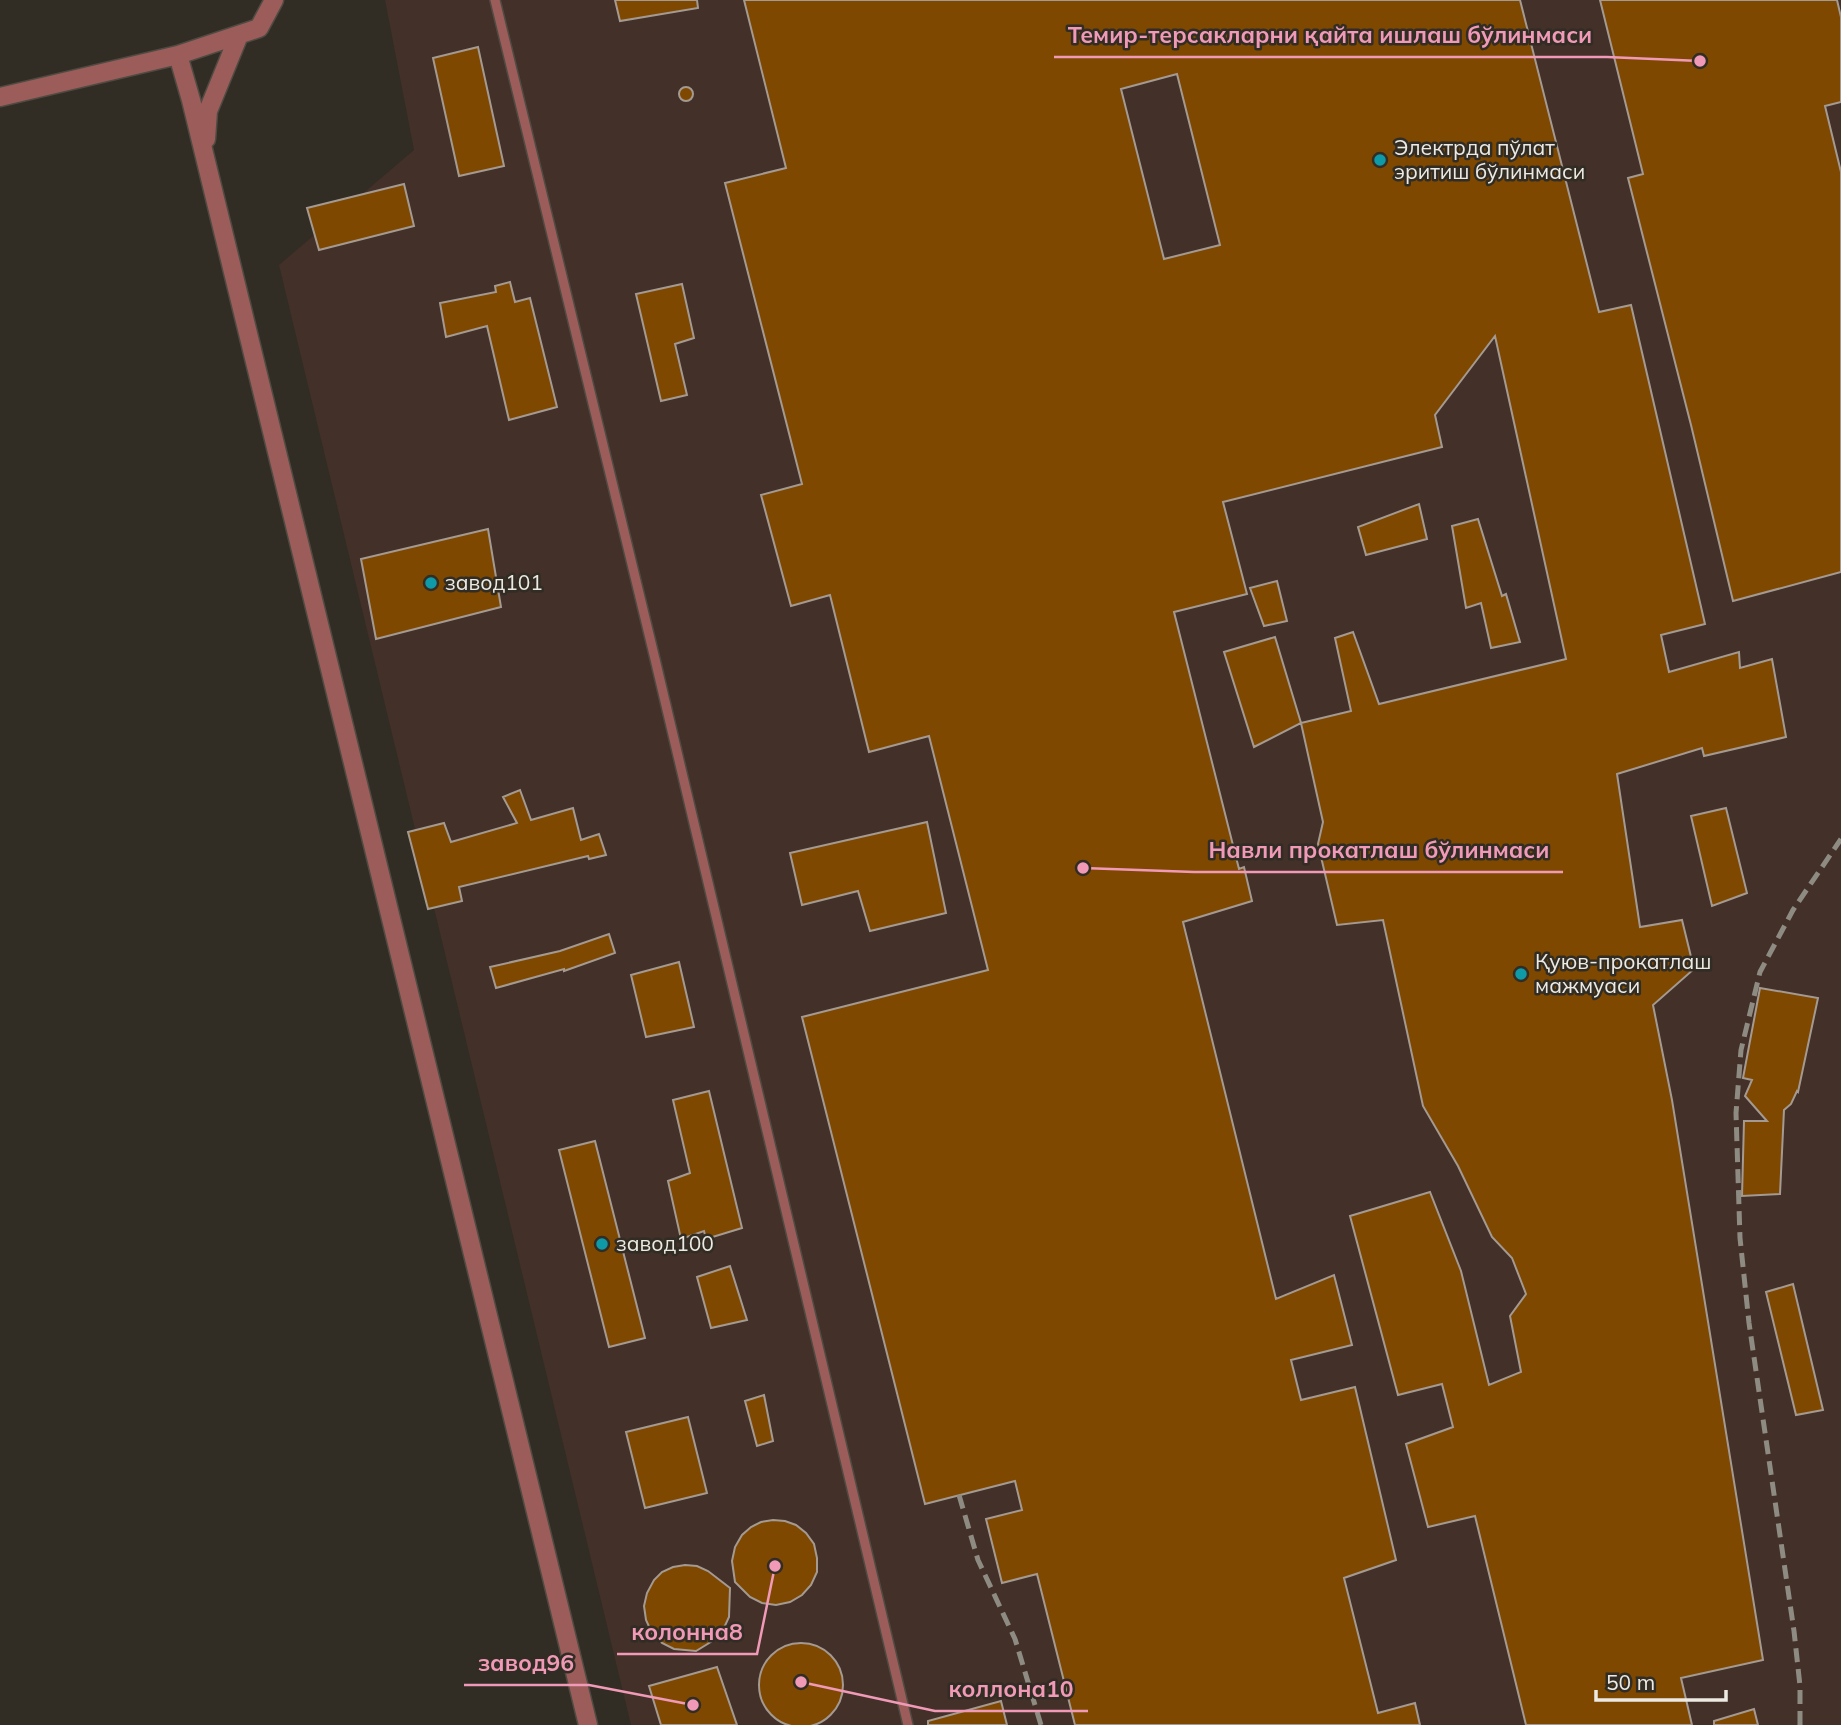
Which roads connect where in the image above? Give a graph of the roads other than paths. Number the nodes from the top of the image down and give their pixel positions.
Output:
1 (274, 0) edge
2 (495, 0) edge
3 (239, 35) junction
4 (178, 55) junction
5 (0, 97) edge
6 (206, 160) junction
7 (588, 1725) edge
8 (908, 1725) edge

1 - 3 street
2 - 8 lane
3 - 4 street
3 - 6 street
4 - 5 street
4 - 6 street
6 - 7 street

